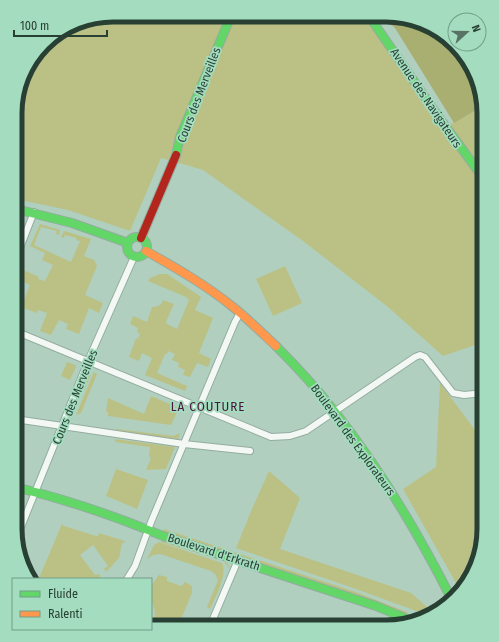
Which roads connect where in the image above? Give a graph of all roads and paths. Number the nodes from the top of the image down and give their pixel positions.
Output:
1 (228, 22) edge
2 (373, 22) edge
3 (477, 169) edge
4 (22, 210) edge
5 (34, 212) junction
6 (141, 238) junction
7 (128, 242) junction
8 (22, 243) edge
9 (146, 251) junction
10 (134, 257) junction
11 (240, 313) junction
12 (22, 334) edge
13 (88, 362) junction
14 (477, 394) edge
15 (199, 407) junction
16 (335, 411) junction
17 (22, 420) edge
18 (62, 427) junction
19 (184, 444) junction
20 (250, 451) dead end
21 (22, 489) edge
22 (36, 492) junction
23 (22, 525) edge
24 (149, 530) junction
25 (238, 560) junction
26 (128, 578) edge
27 (449, 594) edge
28 (405, 618) edge
29 (213, 620) edge

1 - 6 street, Cours des Merveilles
2 - 3 street, Avenue des Navigateurs
4 - 5 street
5 - 7 street
5 - 8 street
6 - 7 street
6 - 9 street
7 - 10 street
9 - 10 street
9 - 11 street, Boulevard des Explorateurs
10 - 13 street, Cours des Merveilles
11 - 15 street
11 - 16 street, Boulevard des Explorateurs
12 - 13 street
13 - 15 street
13 - 18 street, Cours des Merveilles
14 - 16 street
15 - 16 street
15 - 19 street
16 - 27 street, Boulevard des Explorateurs
17 - 18 street
18 - 19 street
18 - 22 street, Cours des Merveilles
19 - 20 street
19 - 24 street
21 - 22 street, Boulevard d'Erkrath
22 - 23 street, Cours des Merveilles
22 - 24 street, Boulevard d'Erkrath
24 - 25 street, Boulevard d'Erkrath
24 - 26 street
25 - 28 street, Boulevard d'Erkrath
25 - 29 street

